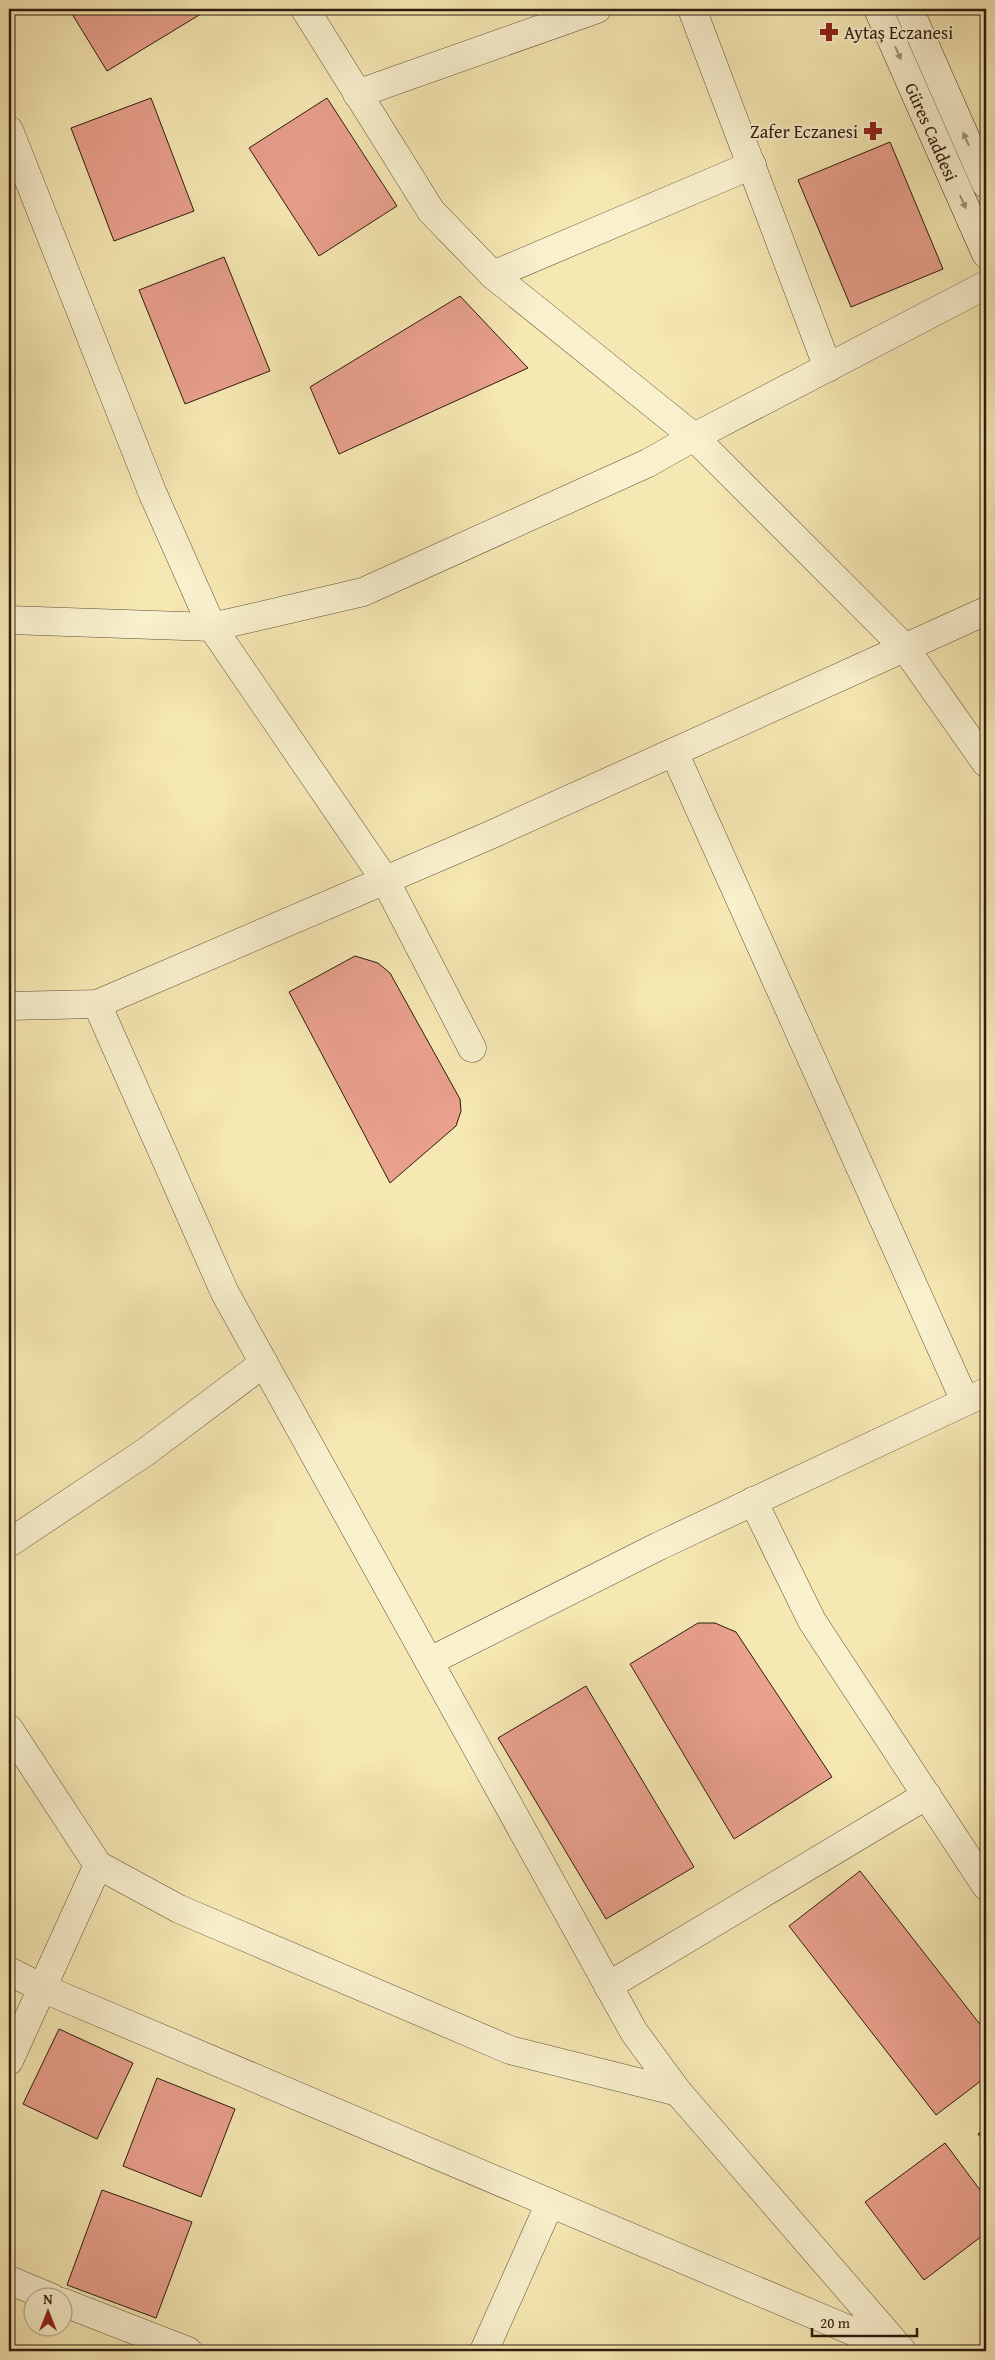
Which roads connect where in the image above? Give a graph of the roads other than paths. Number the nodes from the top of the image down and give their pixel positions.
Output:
1 (305, 9) edge
2 (596, 9) edge
3 (692, 9) edge
4 (878, 9) edge
5 (909, 9) edge
6 (357, 94) junction
7 (9, 130) edge
8 (752, 165) junction
9 (986, 184) edge
10 (986, 254) edge
11 (493, 275) junction
12 (986, 284) edge
13 (828, 368) junction
14 (694, 437) junction
15 (986, 611) edge
16 (9, 620) edge
17 (212, 627) junction
18 (905, 648) junction
19 (674, 752) junction
20 (986, 763) edge
21 (385, 880) junction
22 (97, 1004) junction
23 (9, 1006) edge
24 (472, 1048) dead end
25 (264, 1363) junction
26 (976, 1396) edge
27 (754, 1501) junction
28 (9, 1543) edge
29 (430, 1661) junction
30 (9, 1729) edge
31 (927, 1795) junction
32 (98, 1865) junction
33 (986, 1886) edge
34 (9, 1971) edge
35 (608, 1986) junction
36 (42, 1988) junction
37 (9, 2061) edge
38 (678, 2092) junction
39 (550, 2203) junction
40 (9, 2280) edge
41 (28, 2288) edge
42 (72, 2306) edge
43 (188, 2351) edge
44 (484, 2351) edge
45 (901, 2351) edge

1 - 6 street
2 - 6 street
3 - 8 street
4 -> 10 street, Güres Caddesi
9 -> 5 street
6 - 11 street
7 - 17 street
8 - 11 street
8 - 13 street
11 - 14 street
12 - 13 street
13 - 14 street
14 - 17 street
14 - 18 street
15 - 18 street
16 - 17 street
17 - 21 street
18 - 19 street
18 - 20 street
19 - 21 street
19 - 26 street
21 - 22 street
21 - 24 street
22 - 23 street
22 - 25 street
25 - 28 street
25 - 29 street
26 - 27 street
27 - 29 street
27 - 31 street
29 - 35 street
30 - 32 street
31 - 33 street
31 - 35 street
32 - 36 street
32 - 38 street
34 - 36 street
35 - 38 street
36 - 37 street
36 - 39 street
38 - 45 street
39 - 44 street
39 - 45 street
40 - 41 street
42 - 43 street

